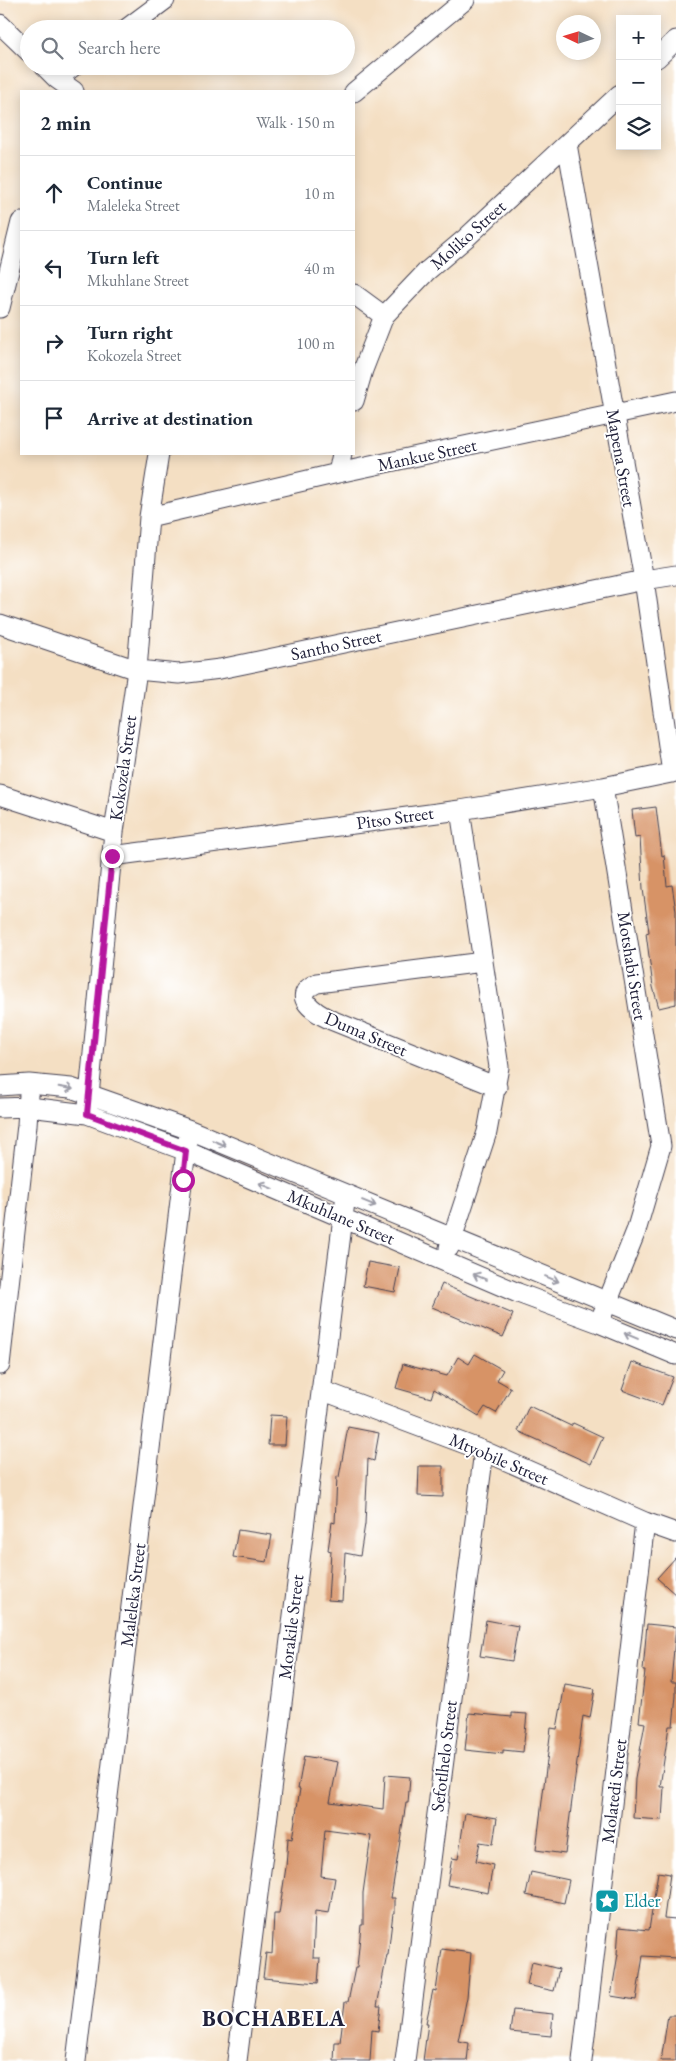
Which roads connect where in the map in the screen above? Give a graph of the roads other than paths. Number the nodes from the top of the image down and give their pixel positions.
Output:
1 (165, 0) edge
2 (465, 0) edge
3 (138, 20) edge
4 (0, 24) edge
5 (676, 40) edge
6 (20, 43) edge
7 (661, 54) edge
8 (51, 79) edge
9 (72, 90) edge
10 (355, 91) edge
11 (616, 98) edge
12 (567, 144) junction
13 (20, 226) edge
14 (11, 260) edge
15 (355, 295) edge
16 (0, 308) edge
17 (384, 316) junction
18 (355, 398) edge
19 (676, 401) edge
20 (614, 416) junction
21 (159, 455) edge
22 (342, 455) edge
23 (338, 473) junction
24 (149, 517) junction
25 (676, 575) edge
26 (644, 580) junction
27 (0, 624) edge
28 (137, 670) junction
29 (674, 773) edge
30 (602, 787) junction
31 (0, 796) edge
32 (460, 810) junction
33 (114, 832) junction
34 (112, 856) junction
35 (483, 962) junction
36 (29, 1084) junction
37 (0, 1086) edge
38 (496, 1087) junction
39 (89, 1094) junction
40 (29, 1107) junction
41 (0, 1108) edge
42 (87, 1114) junction
43 (190, 1130) junction
44 (668, 1149) edge
45 (186, 1151) junction
46 (346, 1194) junction
47 (342, 1218) junction
48 (453, 1238) junction
49 (444, 1261) junction
50 (608, 1302) junction
51 (599, 1323) junction
52 (676, 1330) edge
53 (676, 1355) edge
54 (0, 1365) edge
55 (320, 1390) junction
56 (484, 1451) junction
57 (645, 1522) junction
58 (676, 1533) edge
59 (76, 2061) edge
60 (238, 2061) edge
61 (405, 2061) edge
62 (582, 2061) edge

1 - 3 street
2 - 10 street
4 - 6 street
5 - 7 street
8 - 9 street
11 - 12 street, Moliko Street
12 - 17 street, Moliko Street
12 - 20 street, Mapena Street
13 - 14 street
14 - 16 street
15 - 17 street
17 - 18 street, Moliko Street
19 - 20 street, Mankue Street
20 - 23 street, Mankue Street
20 - 26 street, Mapena Street
21 - 24 street, Kokozela Street
22 - 23 street
23 - 24 street, Mankue Street
24 - 28 street, Kokozela Street
25 - 26 street, Santho Street
26 - 28 street, Santho Street
26 - 29 street, Mapena Street
27 - 28 street, Santho Street
28 - 33 street, Kokozela Street
29 - 30 street, Pitso Street
30 - 32 street, Pitso Street
30 - 44 street, Motshabi Street
31 - 33 street
32 - 34 street, Pitso Street
32 - 35 street
33 - 34 street, Kokozela Street
34 - 39 street, Kokozela Street
35 - 38 street
35 - 38 street, Duma Street
36 - 37 street, Mkuhlane Street
36 -> 39 street, Mkuhlane Street
36 - 40 street
38 - 48 street
39 - 42 street, Kokozela Street
39 - 43 street, Mkuhlane Street
40 - 41 street, Mkuhlane Street
40 - 42 street, Mkuhlane Street
40 - 54 street
42 - 45 street, Mkuhlane Street
43 - 45 street, Maleleka Street
43 -> 46 street, Mkuhlane Street
44 - 50 street, Motshabi Street
47 -> 45 street, Mkuhlane Street
45 - 59 street, Maleleka Street
46 - 47 street, Morakile Street
46 -> 48 street, Mkuhlane Street
47 - 49 street, Mkuhlane Street
47 - 55 street, Morakile Street
48 - 49 street
48 -> 50 street, Mkuhlane Street
51 -> 49 street, Mkuhlane Street
50 - 51 street, Motshabi Street
50 - 52 street, Mkuhlane Street
53 -> 51 street, Mkuhlane Street
55 - 56 street, Mtyobile Street
55 - 60 street, Morakile Street
56 - 57 street, Mtyobile Street
56 - 61 street, Sefotlhelo Street
57 - 58 street, Mtyobile Street
57 - 62 street, Molatedi Street

